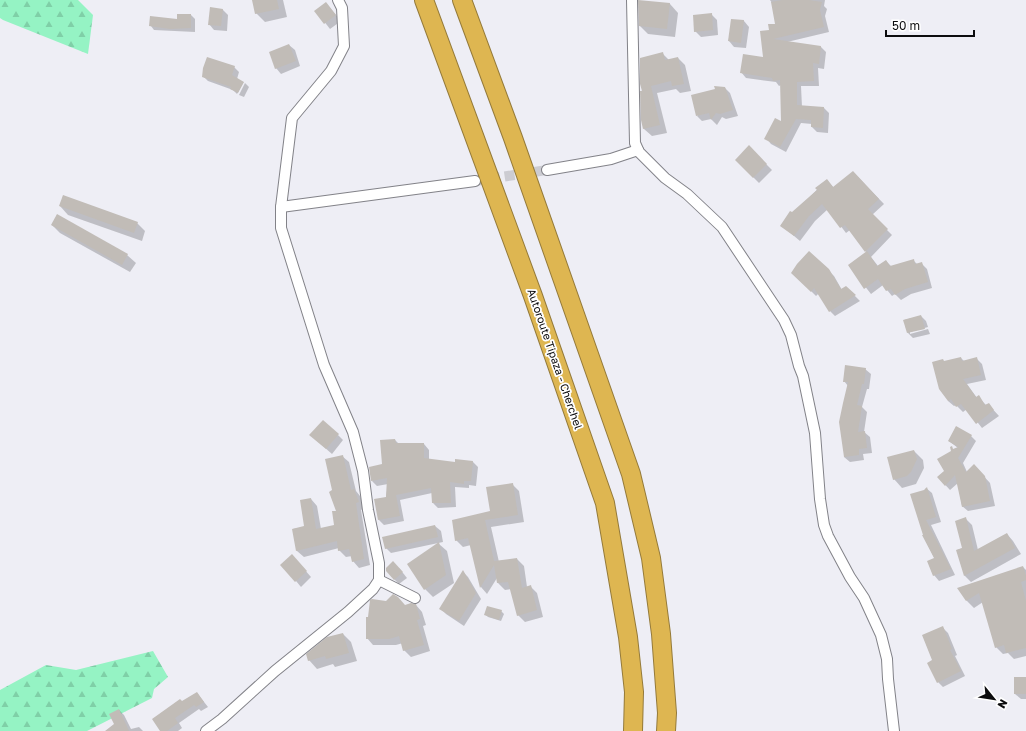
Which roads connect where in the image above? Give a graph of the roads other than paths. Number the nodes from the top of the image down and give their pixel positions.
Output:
1 (338, 0) edge
2 (424, 0) edge
3 (462, 0) edge
4 (632, 0) edge
5 (638, 150) junction
6 (547, 170) tunnel mouth
7 (475, 181) tunnel mouth
8 (281, 207) junction
9 (379, 580) junction
10 (415, 598) dead end
11 (206, 731) edge
12 (633, 731) edge
13 (666, 731) edge
14 (894, 731) edge

1 - 8 street
2 - 12 highway, Autoroute Tipaza - Cherchel
3 - 13 highway
4 - 5 street
5 - 6 street
5 - 14 street
7 - 8 street
8 - 9 street
9 - 10 street
9 - 11 street

